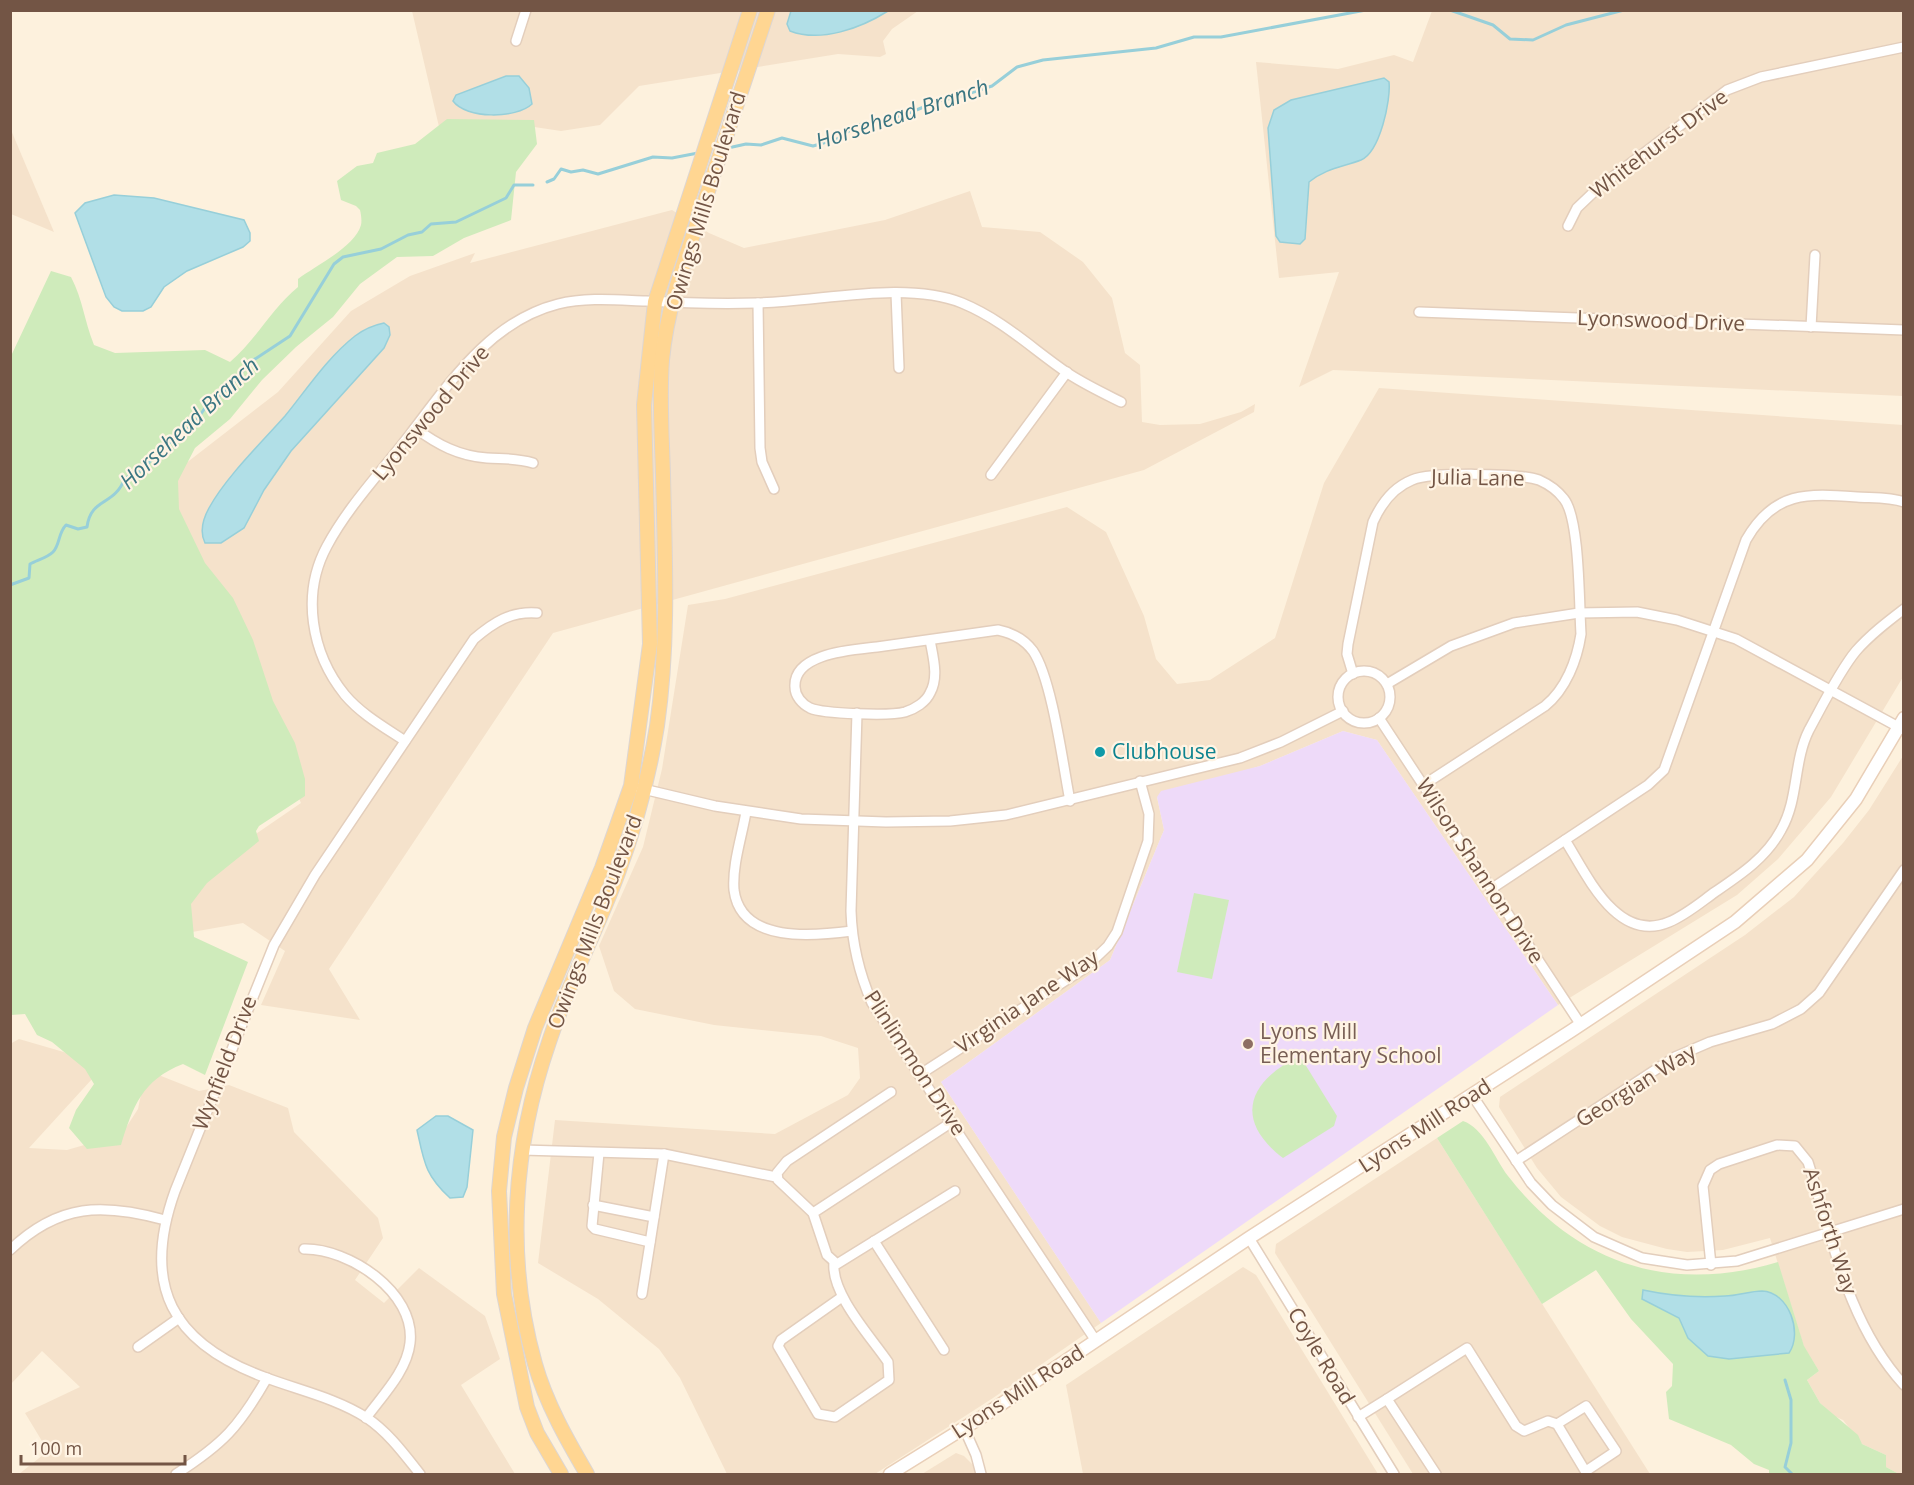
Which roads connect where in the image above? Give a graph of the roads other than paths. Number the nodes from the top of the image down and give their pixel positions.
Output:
1 (526, 10) edge
2 (750, 10) edge
3 (768, 10) edge
4 (516, 41) dead end
5 (1904, 47) edge
6 (1568, 226) dead end
7 (1815, 255) dead end
8 (896, 293) junction
9 (671, 301) junction
10 (655, 302) junction
11 (758, 303) junction
12 (1419, 312) dead end
13 (1811, 327) junction
14 (1904, 330) edge
15 (899, 368) dead end
16 (1067, 372) junction
17 (1121, 402) dead end
18 (415, 428) junction
19 (533, 464) dead end
20 (991, 475) dead end
21 (774, 489) dead end
22 (1904, 502) edge
23 (1904, 609) edge
24 (537, 613) dead end
25 (1580, 613) junction
26 (1714, 631) junction
27 (930, 640) junction
28 (1353, 674) junction
29 (1387, 684) junction
30 (1832, 691) junction
31 (1343, 711) junction
32 (857, 713) junction
33 (1379, 718) junction
34 (1902, 725) edge
35 (405, 741) junction
36 (1140, 781) junction
37 (1425, 784) junction
38 (638, 787) junction
39 (1070, 801) junction
40 (746, 812) junction
41 (854, 821) junction
42 (1565, 840) junction
43 (1904, 870) edge
44 (1491, 889) junction
45 (852, 931) junction
46 (1581, 1025) junction
47 (920, 1075) junction
48 (891, 1092) dead end
49 (1472, 1095) junction
50 (952, 1122) junction
51 (522, 1150) junction
52 (599, 1153) junction
53 (664, 1154) junction
54 (1516, 1161) junction
55 (776, 1177) junction
56 (955, 1191) dead end
57 (593, 1205) junction
58 (1904, 1209) edge
59 (813, 1214) junction
60 (654, 1217) junction
61 (165, 1220) junction
62 (1830, 1232) junction
63 (1249, 1238) junction
64 (874, 1241) junction
65 (650, 1242) junction
66 (304, 1249) dead end
67 (10, 1250) edge
68 (834, 1263) junction
69 (1710, 1265) junction
70 (642, 1294) dead end
71 (842, 1297) junction
72 (179, 1318) junction
73 (1096, 1341) junction
74 (138, 1347) dead end
75 (944, 1350) dead end
76 (267, 1378) junction
77 (1904, 1384) edge
78 (1387, 1399) junction
79 (1358, 1417) junction
80 (366, 1418) junction
81 (1557, 1424) junction
82 (964, 1428) junction
83 (1586, 1473) edge
84 (176, 1474) edge
85 (420, 1474) edge
86 (561, 1474) edge
87 (587, 1474) edge
88 (890, 1474) edge
89 (981, 1474) edge
90 (1394, 1474) edge
91 (1436, 1474) edge

1 - 4 street
2 - 10 main road, Owings Mills Boulevard
3 - 9 main road, Owings Mills Boulevard
5 - 6 street, Whitehurst Drive
7 - 13 street
8 - 11 street, Lyonswood Drive
8 - 15 street
8 - 16 street, Lyonswood Drive
9 - 10 street, Lyonswood Drive
9 - 11 street, Lyonswood Drive
9 - 38 main road, Owings Mills Boulevard
10 - 18 street, Lyonswood Drive
10 - 38 main road, Owings Mills Boulevard
11 - 21 street
12 - 13 street, Lyonswood Drive
13 - 14 street, Lyonswood Drive
16 - 17 street, Lyonswood Drive
16 - 20 street
18 - 19 street
18 - 35 street, Lyonswood Drive
22 - 26 street
23 - 30 street
24 - 35 street, Wynfield Drive
25 - 26 street
25 - 28 street, Julia Lane
25 - 29 street
25 - 37 street, Julia Lane
26 - 30 street
26 - 42 street
27 - 32 street
27 - 32 street
27 - 39 street
28 - 29 street
28 - 31 street
29 - 33 street
30 - 34 street
30 - 42 street
31 - 33 street
31 - 36 street
32 - 41 street, Plinlimmon Drive
33 - 37 street, Wilson Shannon Drive
34 - 46 main road, Lyons Mill Road
35 - 61 street, Wynfield Drive
36 - 39 street
36 - 47 street, Virginia Jane Way
37 - 44 street, Wilson Shannon Drive
38 - 40 street
38 - 51 main road, Owings Mills Boulevard
38 - 86 main road, Owings Mills Boulevard
39 - 41 street
40 - 41 street
40 - 45 street
41 - 45 street, Plinlimmon Drive
42 - 44 street
43 - 54 street, Georgian Way
44 - 46 street, Wilson Shannon Drive
45 - 47 street, Plinlimmon Drive
46 - 49 main road, Lyons Mill Road
47 - 50 street, Plinlimmon Drive
48 - 55 street
49 - 54 street
49 - 63 main road, Lyons Mill Road
50 - 59 street
50 - 73 street, Plinlimmon Drive
51 - 52 street
51 - 87 main road, Owings Mills Boulevard
52 - 53 street
52 - 57 street
53 - 55 street
53 - 60 street
54 - 69 street
55 - 59 street
56 - 64 street
57 - 60 street
57 - 65 street
58 - 62 street
59 - 68 street
60 - 65 street
61 - 67 street
61 - 72 street, Wynfield Drive
62 - 69 street
62 - 69 street, Ashforth Way
62 - 77 street, Ashforth Way
63 - 73 main road, Lyons Mill Road
63 - 79 street, Coyle Road
64 - 68 street
64 - 75 street
65 - 70 street
66 - 80 street
68 - 71 street
71 - 71 street
72 - 74 street
72 - 76 street, Wynfield Drive
73 - 82 main road, Lyons Mill Road
76 - 80 street, Wynfield Drive
76 - 84 street
78 - 79 street
78 - 81 street
78 - 91 street
79 - 90 street, Coyle Road
80 - 85 street, Wynfield Drive
81 - 83 street
81 - 83 street
82 - 88 main road, Lyons Mill Road
82 - 89 street

